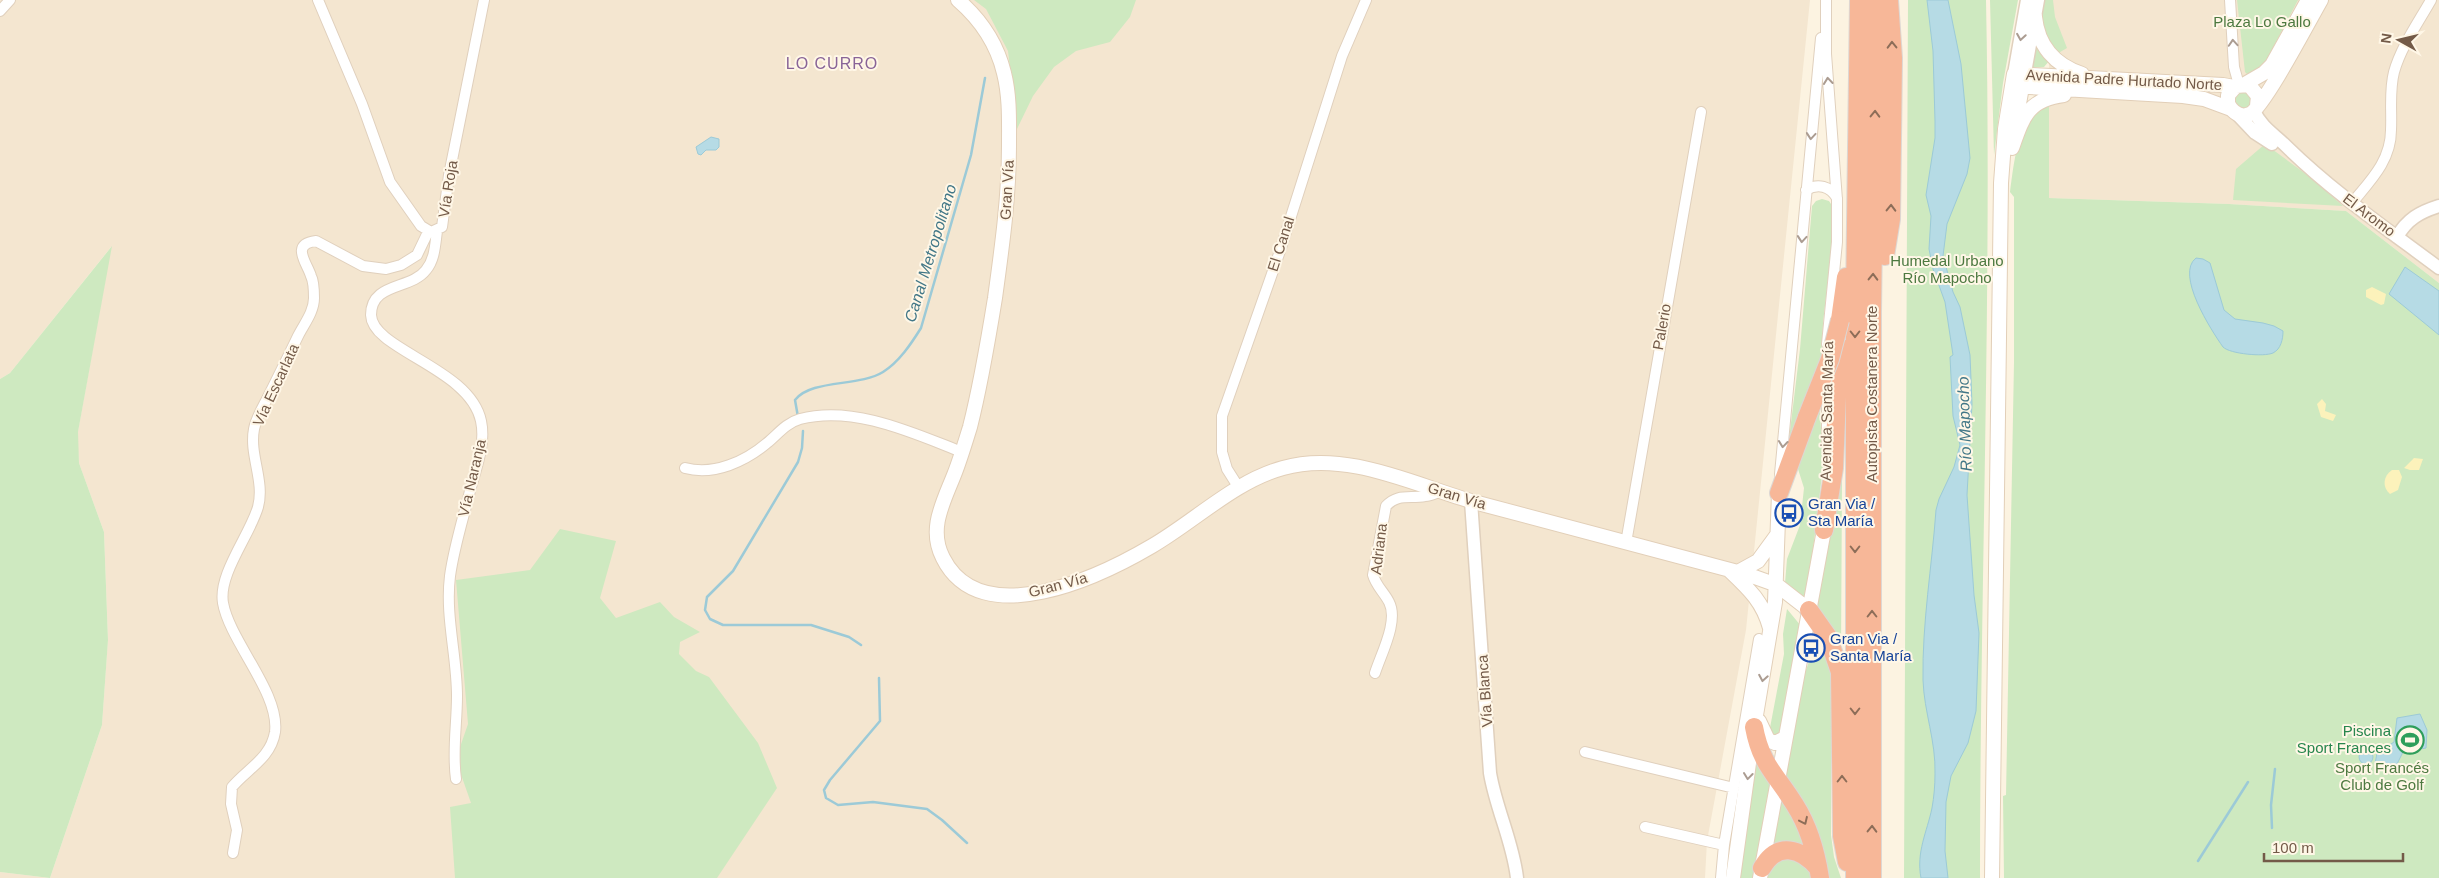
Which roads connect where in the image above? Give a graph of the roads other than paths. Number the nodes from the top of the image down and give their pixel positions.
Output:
1 (10, 0) edge
2 (318, 0) edge
3 (484, 0) edge
4 (958, 0) edge
5 (1366, 0) edge
6 (1826, 0) edge
7 (1859, 0) edge
8 (1876, 0) edge
9 (1889, 0) edge
10 (2027, 0) edge
11 (2038, 0) edge
12 (2230, 0) edge
13 (2308, 0) edge
14 (2321, 0) edge
15 (2431, 0) edge
16 (0, 11) edge
17 (2035, 17) junction
18 (2102, 79) junction
19 (2018, 80) junction
20 (2239, 86) junction
21 (2091, 91) junction
22 (2256, 108) junction
23 (2234, 111) junction
24 (1700, 112) dead end
25 (2012, 148) junction
26 (2300, 161) junction
27 (1806, 190) junction
28 (2002, 193) junction
29 (1837, 200) junction
30 (2352, 204) junction
31 (2439, 206) edge
32 (1856, 215) junction
33 (432, 231) junction
34 (2397, 236) junction
35 (1885, 256) dead end
36 (2439, 268) edge
37 (1844, 349) dead end
38 (962, 452) junction
39 (686, 468) dead end
40 (1239, 488) junction
41 (1441, 491) junction
42 (1779, 493) junction
43 (1471, 501) junction
44 (1824, 530) junction
45 (1777, 535) junction
46 (1626, 543) junction
47 (1732, 571) junction
48 (1777, 585) junction
49 (1809, 610) junction
50 (1771, 630) junction
51 (1759, 639) dead end
52 (1375, 674) dead end
53 (1755, 719) junction
54 (1785, 738) junction
55 (1585, 752) dead end
56 (456, 779) dead end
57 (1777, 781) junction
58 (1734, 788) junction
59 (1645, 827) dead end
60 (1724, 845) junction
61 (233, 853) dead end
62 (1851, 870) edge
63 (1761, 873) edge
64 (1819, 873) edge
65 (1517, 878) edge
66 (1721, 878) edge
67 (1733, 878) edge
68 (1872, 878) edge
69 (1992, 878) edge

1 - 16 street
2 - 33 street, Vía Roja
3 - 33 street, Vía Roja
4 - 38 main road, Gran Vía
5 - 40 street, El Canal
6 -> 27 street, Avenida Santa María
29 -> 6 street, Avenida Santa María
7 - 32 highway, Autopista Costanera Norte
68 -> 8 highway, Autopista Costanera Norte
35 -> 9 highway
10 -> 19 street
11 - 17 street
20 -> 12 street
13 - 20 main road, Avenida Padre Hurtado Norte
14 - 22 main road
15 - 30 street
17 - 18 main road
17 - 19 street
18 - 19 main road, Avenida Padre Hurtado Norte
18 - 20 main road, Avenida Padre Hurtado Norte
19 - 21 main road, Avenida Padre Hurtado Norte
19 - 25 main road
19 - 28 main road
20 - 22 main road
20 - 23 main road
21 - 23 main road, Avenida Padre Hurtado Norte
21 - 25 main road
22 - 23 main road
22 - 26 street, El Aromo
23 - 26 street, El Aromo
24 - 46 street, Palerio
25 - 28 main road
26 - 30 street, El Aromo
27 - 29 street
27 -> 42 street, Avenida Santa María
28 - 69 main road
29 - 44 street, Avenida Santa María
30 - 34 street, El Aromo
31 - 34 street
32 - 42 highway, bridge
32 -> 62 highway, Autopista Costanera Norte
33 - 56 street, Vía Naranja
33 - 61 street, Vía Escarlata
34 - 36 street, El Aromo
37 - 44 highway
38 - 39 street
38 - 40 main road, Gran Vía
40 - 41 main road, Gran Vía
41 - 43 main road, Gran Vía
41 - 52 street, Adriana
42 - 45 main road, Avenida Santa María
43 - 46 main road, Gran Vía
43 - 65 street, Vía Blanca
44 - 49 main road, Avenida Santa María
45 - 47 main road
45 - 48 main road, Avenida Santa María
46 - 47 main road, Gran Vía
47 - 48 main road, Gran Vía
47 - 50 main road, Gran Vía
48 - 49 main road, Gran Vía
48 - 50 main road, Avenida Santa María
49 - 54 main road, Avenida Santa María
62 -> 49 highway
50 -> 53 main road, Avenida Santa María
51 - 58 street
53 - 54 main road
53 - 57 highway
53 -> 67 main road, Avenida Santa María
54 - 57 main road, Avenida Santa María
55 - 58 street
57 - 63 main road, Avenida Santa María
57 -> 64 highway
58 - 60 street
59 - 60 street
60 - 66 street
63 - 64 highway

